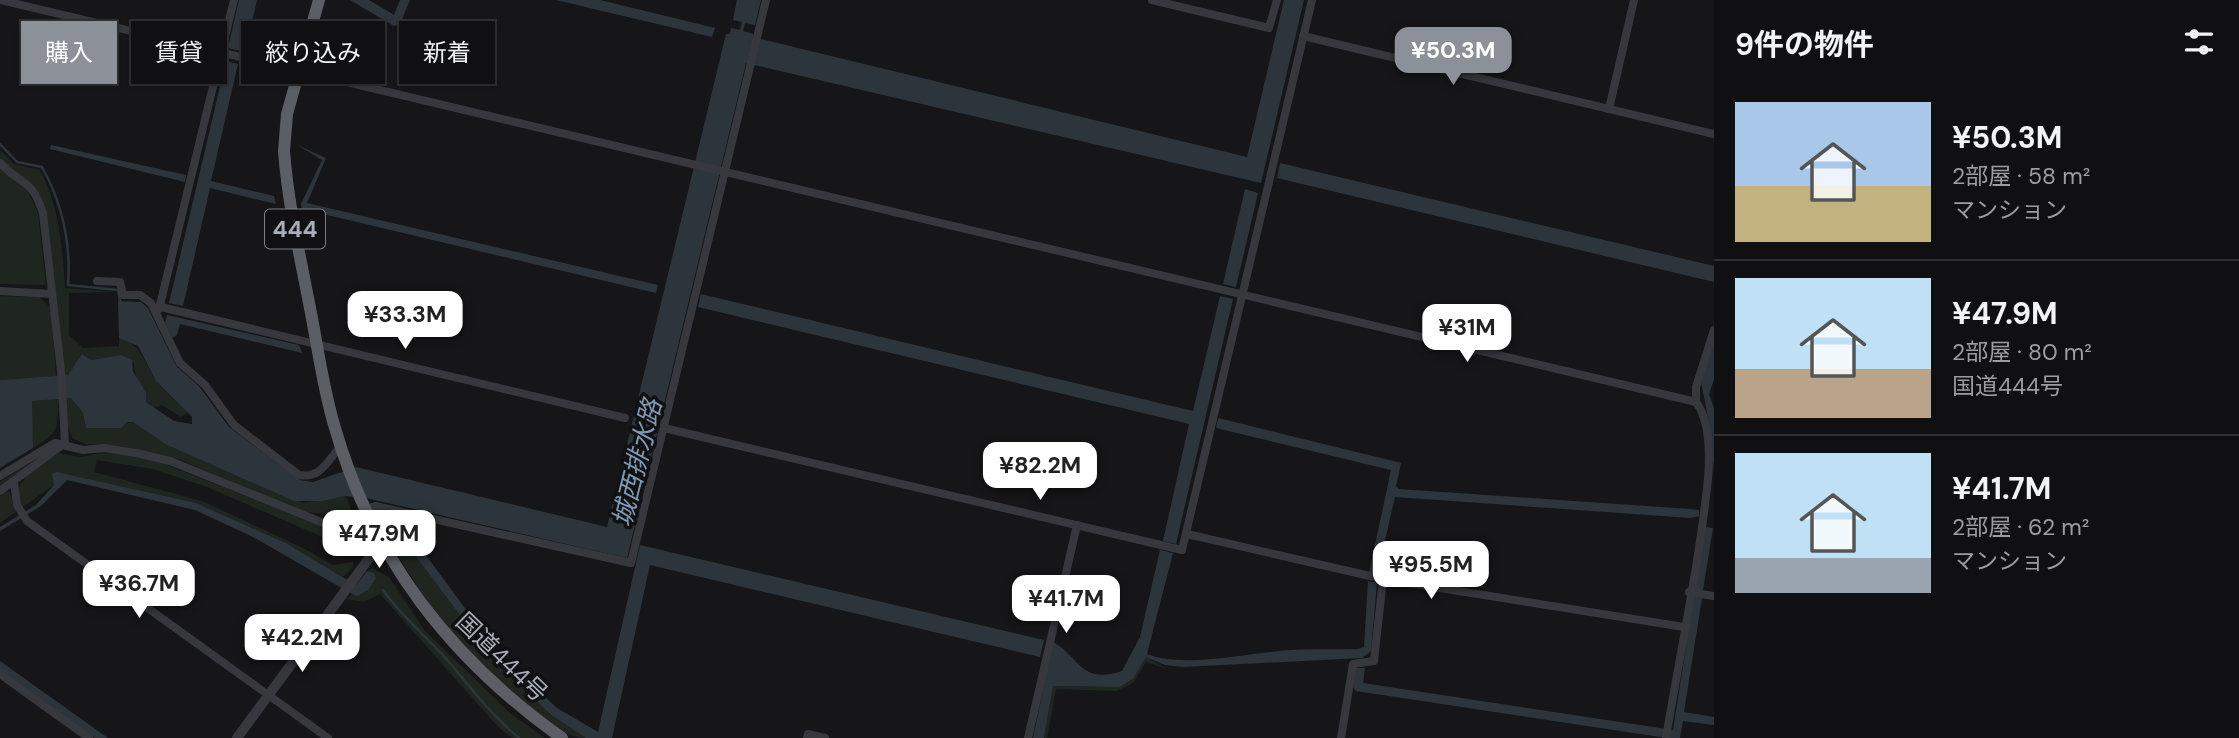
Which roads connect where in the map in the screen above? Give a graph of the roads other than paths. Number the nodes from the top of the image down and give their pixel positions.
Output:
1 (0, 0) edge
2 (234, 0) edge
3 (318, 0) edge
4 (766, 0) edge
5 (1152, 0) edge
6 (1277, 0) edge
7 (1311, 0) edge
8 (1634, 0) edge
9 (312, 21) edge
10 (227, 29) edge
11 (131, 31) edge
12 (1303, 36) junction
13 (213, 84) edge
14 (295, 84) edge
15 (358, 84) edge
16 (1609, 109) junction
17 (1714, 134) edge
18 (0, 163) edge
19 (723, 172) junction
20 (97, 281) dead end
21 (0, 291) edge
22 (52, 294) junction
23 (1242, 295) junction
24 (159, 309) junction
25 (1714, 330) edge
26 (317, 345) junction
27 (1696, 402) junction
28 (625, 418) dead end
29 (664, 428) junction
30 (65, 443) junction
31 (342, 452) junction
32 (0, 476) edge
33 (1711, 478) edge
34 (14, 483) junction
35 (0, 491) edge
36 (364, 506) junction
37 (1077, 525) junction
38 (1187, 534) junction
39 (381, 542) junction
40 (1383, 579) junction
41 (1695, 593) junction
42 (1714, 596) edge
43 (1684, 627) junction
44 (0, 674) edge
45 (268, 695) junction
46 (89, 738) edge
47 (237, 738) edge
48 (328, 738) edge
49 (562, 738) edge
50 (807, 738) edge
51 (825, 738) edge
52 (1028, 738) edge
53 (1342, 738) edge
54 (1666, 738) edge

1 - 11 street
2 - 10 street
3 - 9 highway, 国道444号 / 444
4 - 19 street
5 - 6 street
7 - 12 street
8 - 16 street
12 - 16 street
12 - 23 street
13 - 24 street
14 - 26 highway, 国道444号 / 444
15 - 19 street
16 - 17 street
18 - 22 street
19 - 23 street
19 - 29 street
20 - 24 street
21 - 22 street
22 - 30 street
23 - 27 street
23 - 38 street
24 - 26 street
24 - 31 street
25 - 27 street
26 - 28 street
26 - 31 highway, 国道444号 / 444
27 - 33 street
29 - 36 street
29 - 37 street
30 - 32 street
30 - 34 street
30 - 39 street
31 - 36 highway, 国道444号 / 444
33 - 41 street
34 - 35 street
34 - 45 street
36 - 39 highway, 国道444号 / 444
37 - 38 street
37 - 52 street
38 - 40 street
39 - 45 street
39 - 49 highway, 国道444号 / 444
40 - 43 street
40 - 53 street
41 - 42 street
41 - 43 street
43 - 54 street
44 - 46 street
45 - 47 street
45 - 48 street
50 - 51 street

